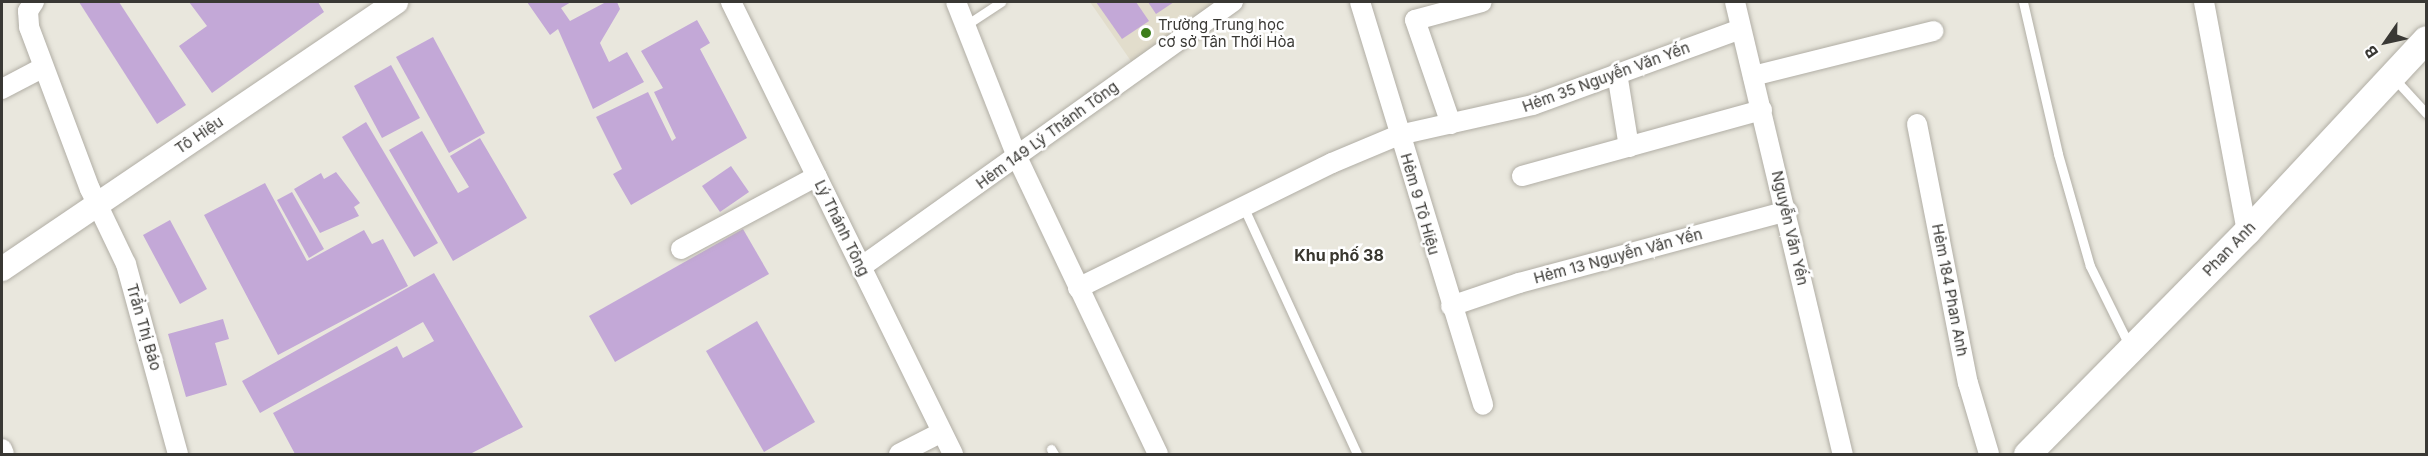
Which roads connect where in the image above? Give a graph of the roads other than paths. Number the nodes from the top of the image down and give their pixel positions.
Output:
1 (34, 2) edge
2 (396, 2) edge
3 (731, 2) edge
4 (956, 2) edge
5 (1001, 2) edge
6 (1233, 2) edge
7 (1360, 2) edge
8 (1482, 2) edge
9 (1735, 2) edge
10 (2023, 2) edge
11 (2204, 2) edge
12 (966, 26) junction
13 (1741, 29) junction
14 (1933, 31) dead end
15 (2427, 39) edge
16 (42, 68) junction
17 (1617, 73) junction
18 (2391, 75) junction
19 (1754, 76) junction
20 (2, 89) edge
21 (1762, 110) junction
22 (2427, 113) edge
23 (1451, 124) junction
24 (1917, 124) dead end
25 (1400, 135) junction
26 (1629, 147) junction
27 (1017, 157) junction
28 (1522, 176) dead end
29 (817, 177) junction
30 (97, 204) junction
31 (1243, 206) junction
32 (1787, 211) junction
33 (2247, 231) junction
34 (681, 249) dead end
35 (861, 267) junction
36 (2, 268) edge
37 (1078, 288) junction
38 (1451, 306) junction
39 (2131, 349) junction
40 (1483, 405) dead end
41 (942, 432) junction
42 (2, 449) edge
43 (4, 454) edge
44 (178, 454) edge
45 (899, 454) edge
46 (953, 454) edge
47 (1158, 454) edge
48 (1357, 454) edge
49 (1843, 454) edge
50 (1989, 454) edge
51 (2027, 454) edge

1 - 16 street, Trần Thị Báo
2 - 30 street, Tô Hiệu
3 - 29 street, Lý Thánh Tông
4 - 12 street
5 - 12 lane
6 - 27 street, Hẻm 149 Lý Thánh Tông
7 - 25 street, Hẻm 9 Tô Hiệu
8 - 23 street
9 - 13 street, Nguyễn Văn Yến
10 - 39 lane
11 - 33 street
12 - 27 street
13 - 17 street, Hẻm 35 Nguyễn Văn Yến
13 - 19 street, Nguyễn Văn Yến
14 - 19 street
15 - 18 main road, Phan Anh
16 - 20 street
16 - 30 street, Trần Thị Báo
17 - 23 street, Hẻm 35 Nguyễn Văn Yến
17 - 26 street
18 - 22 lane
18 - 33 main road, Phan Anh
19 - 21 street, Nguyễn Văn Yến
21 - 26 street
21 - 32 street, Nguyễn Văn Yến
23 - 25 street, Hẻm 35 Nguyễn Văn Yến
24 - 50 street, Hẻm 184 Phan Anh
25 - 31 street, Hẻm 35 Nguyễn Văn Yến
25 - 38 street, Hẻm 9 Tô Hiệu
26 - 28 street
27 - 35 street, Hẻm 149 Lý Thánh Tông
27 - 37 street
29 - 34 street
29 - 35 street, Lý Thánh Tông
30 - 36 street, Tô Hiệu
30 - 44 street, Trần Thị Báo
31 - 37 street, Hẻm 35 Nguyễn Văn Yến
31 - 48 lane
32 - 38 street, Hẻm 13 Nguyễn Văn Yến
32 - 49 street, Nguyễn Văn Yến
33 - 39 main road, Phan Anh
35 - 41 street, Lý Thánh Tông
37 - 47 street
38 - 40 street, Hẻm 9 Tô Hiệu
39 - 51 main road, Phan Anh
41 - 45 street
41 - 46 street, Lý Thánh Tông
42 - 43 street

